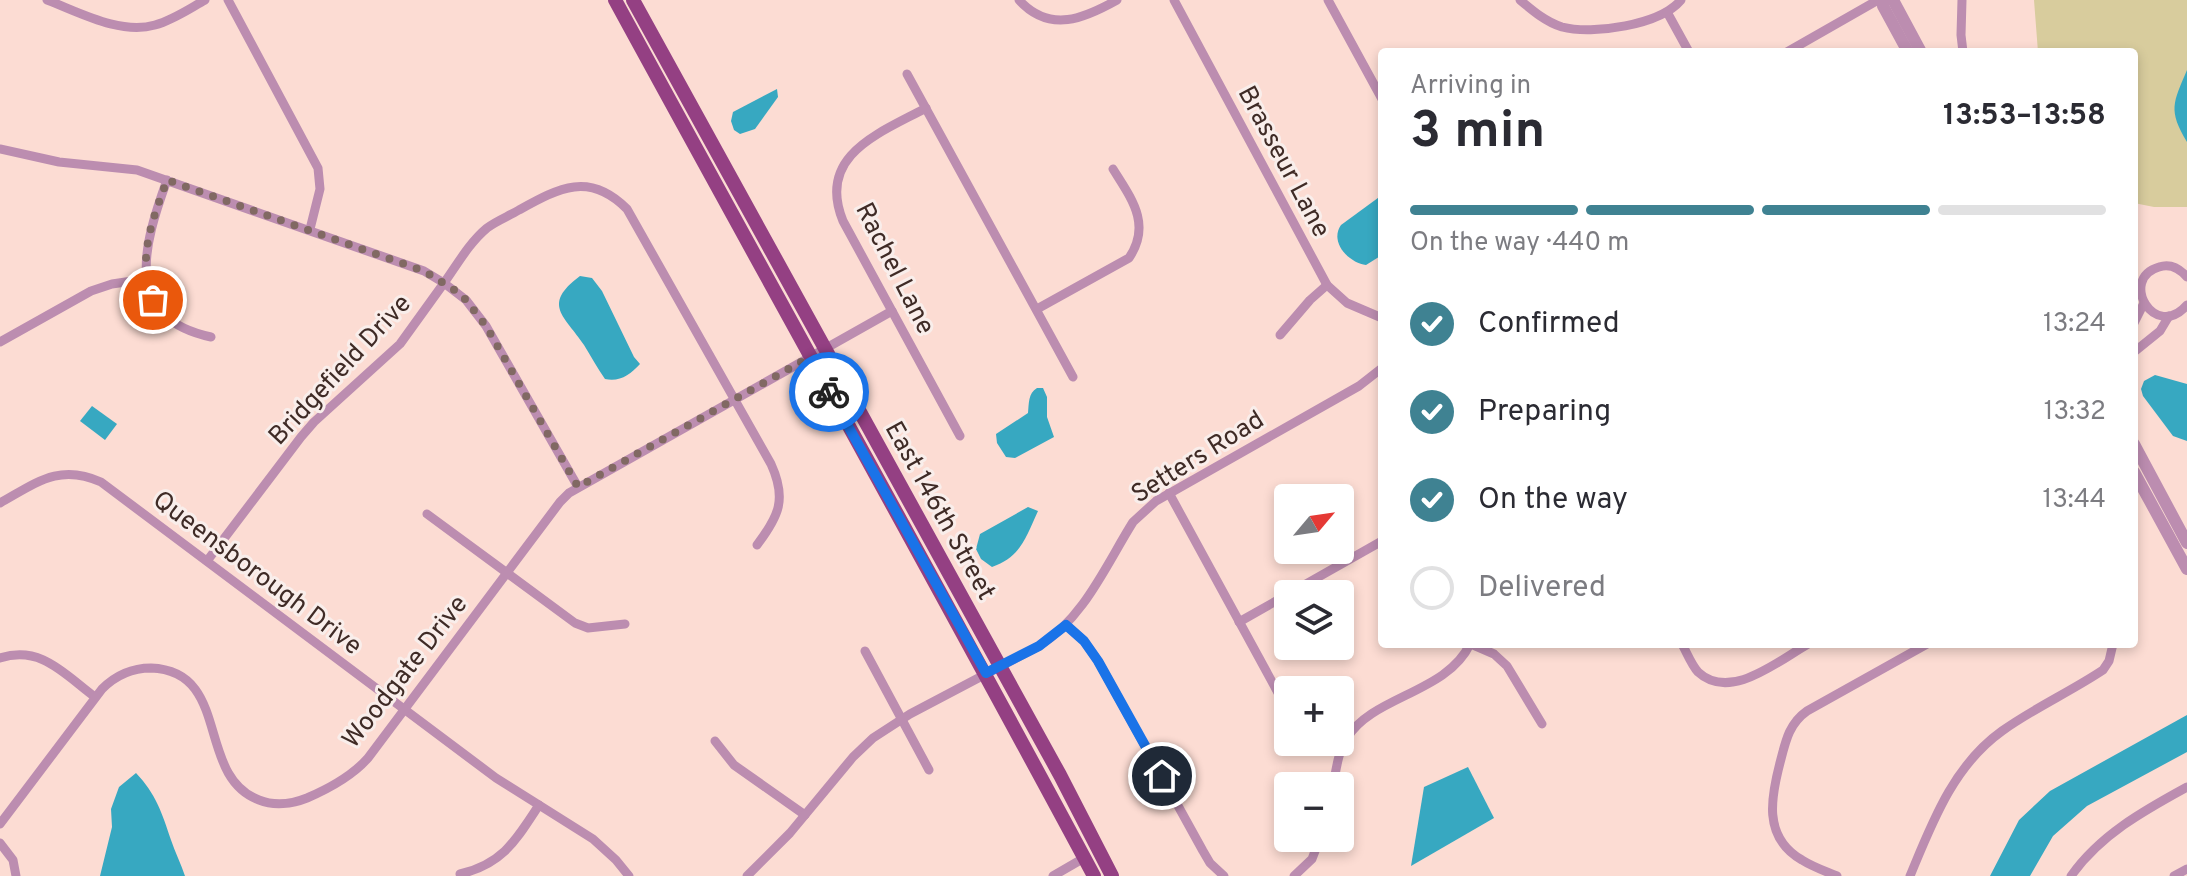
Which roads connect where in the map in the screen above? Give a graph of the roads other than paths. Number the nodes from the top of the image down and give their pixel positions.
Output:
1 (47, 0) edge
2 (205, 0) edge
3 (228, 0) edge
4 (615, 0) edge
5 (633, 0) edge
6 (1019, 0) edge
7 (1117, 0) edge
8 (1174, 0) edge
9 (1328, 0) edge
10 (1520, 0) edge
11 (1681, 0) edge
12 (1881, 0) edge
13 (1893, 0) edge
14 (1962, 0) edge
15 (1667, 12) junction
16 (1687, 48) edge
17 (1794, 48) edge
18 (1906, 48) edge
19 (1919, 48) edge
20 (1963, 48) edge
21 (907, 74) dead end
22 (1378, 92) edge
23 (926, 108) junction
24 (0, 149) edge
25 (1113, 169) dead end
26 (167, 180) junction
27 (310, 229) junction
28 (2187, 277) edge
29 (146, 279) junction
30 (444, 283) junction
31 (2138, 284) edge
32 (1327, 285) junction
33 (2138, 288) edge
34 (2144, 303) junction
35 (2187, 305) edge
36 (1037, 309) junction
37 (892, 311) junction
38 (1378, 316) edge
39 (2169, 316) junction
40 (2138, 318) edge
41 (1280, 335) dead end
42 (211, 337) dead end
43 (0, 342) edge
44 (2138, 349) edge
45 (817, 354) junction
46 (1378, 371) edge
47 (1073, 377) dead end
48 (735, 399) junction
49 (960, 436) dead end
50 (2138, 451) edge
51 (2138, 479) edge
52 (578, 487) junction
53 (1169, 493) junction
54 (0, 503) edge
55 (427, 514) dead end
56 (1378, 543) edge
57 (2187, 543) edge
58 (757, 545) dead end
59 (207, 561) junction
60 (2187, 569) edge
61 (507, 574) junction
62 (1239, 622) junction
63 (625, 624) dead end
64 (1066, 625) junction
65 (1467, 648) edge
66 (1480, 648) edge
67 (1684, 648) edge
68 (1801, 648) edge
69 (1920, 648) edge
70 (2112, 648) edge
71 (865, 651) dead end
72 (0, 658) edge
73 (992, 670) junction
74 (1274, 686) edge
75 (95, 697) junction
76 (405, 710) junction
77 (902, 719) junction
78 (1542, 724) dead end
79 (1354, 729) edge
80 (715, 741) dead end
81 (929, 770) dead end
82 (2187, 787) edge
83 (539, 805) junction
84 (805, 815) junction
85 (0, 824) edge
86 (0, 843) edge
87 (1315, 852) edge
88 (1084, 858) junction
89 (2187, 869) edge
90 (460, 874) dead end
91 (16, 876) edge
92 (629, 876) edge
93 (747, 876) edge
94 (1053, 876) edge
95 (1094, 876) edge
96 (1112, 876) edge
97 (1224, 876) edge
98 (1294, 876) edge
99 (1837, 876) edge
100 (1910, 876) edge
101 (2071, 876) edge
102 (2174, 876) edge

1 - 2 street
3 - 27 street
4 - 45 main road, East 146th Street
5 - 45 main road, East 146th Street
6 - 7 street
8 - 32 street, Brasseur Lane
9 - 22 street
10 - 15 street
11 - 15 street
12 - 17 street
12 - 18 street
13 - 19 street
14 - 20 street
15 - 16 street
21 - 23 street
23 - 36 street
23 - 37 street, Rachel Lane
24 - 26 street
25 - 36 street
26 - 27 street
26 - 29 street
27 - 30 street
28 - 31 street
29 - 42 street
29 - 43 street
30 - 48 street, Bridgefield Drive
30 - 52 street
30 - 59 street, Bridgefield Drive
32 - 38 street, Brasseur Lane
32 - 41 street
33 - 34 street
34 - 39 street
34 - 40 street
35 - 39 street
36 - 47 street
37 - 45 street, Woodgate Drive
37 - 49 street, Rachel Lane
39 - 44 street
45 - 48 street, Woodgate Drive
45 - 73 main road, East 146th Street
46 - 53 street, Setters Road
48 - 52 street, Woodgate Drive
48 - 58 street, Bridgefield Drive
50 - 57 street
51 - 60 street
52 - 61 street, Woodgate Drive
53 - 62 street
53 - 64 street, Setters Road
54 - 59 street, Queensborough Drive
55 - 61 street
56 - 62 street
59 - 76 street, Queensborough Drive
61 - 63 street
61 - 76 street, Woodgate Drive
62 - 74 street
64 - 73 street, Setters Road
64 - 97 street
65 - 79 street
66 - 78 street
67 - 68 street
69 - 99 street
70 - 100 street
71 - 77 street
72 - 75 street
73 - 77 street, Setters Road
73 - 88 main road, East 146th Street
73 - 96 main road, East 146th Street
75 - 76 street, Woodgate Drive
75 - 85 street, Woodgate Drive
76 - 83 street, Queensborough Drive
77 - 81 street
77 - 84 street, Setters Road
80 - 84 street
82 - 101 street
83 - 90 street
83 - 92 street, Queensborough Drive
84 - 93 street, Setters Road
86 - 91 street
87 - 98 street
88 - 94 street
88 - 95 main road, East 146th Street
89 - 102 street

